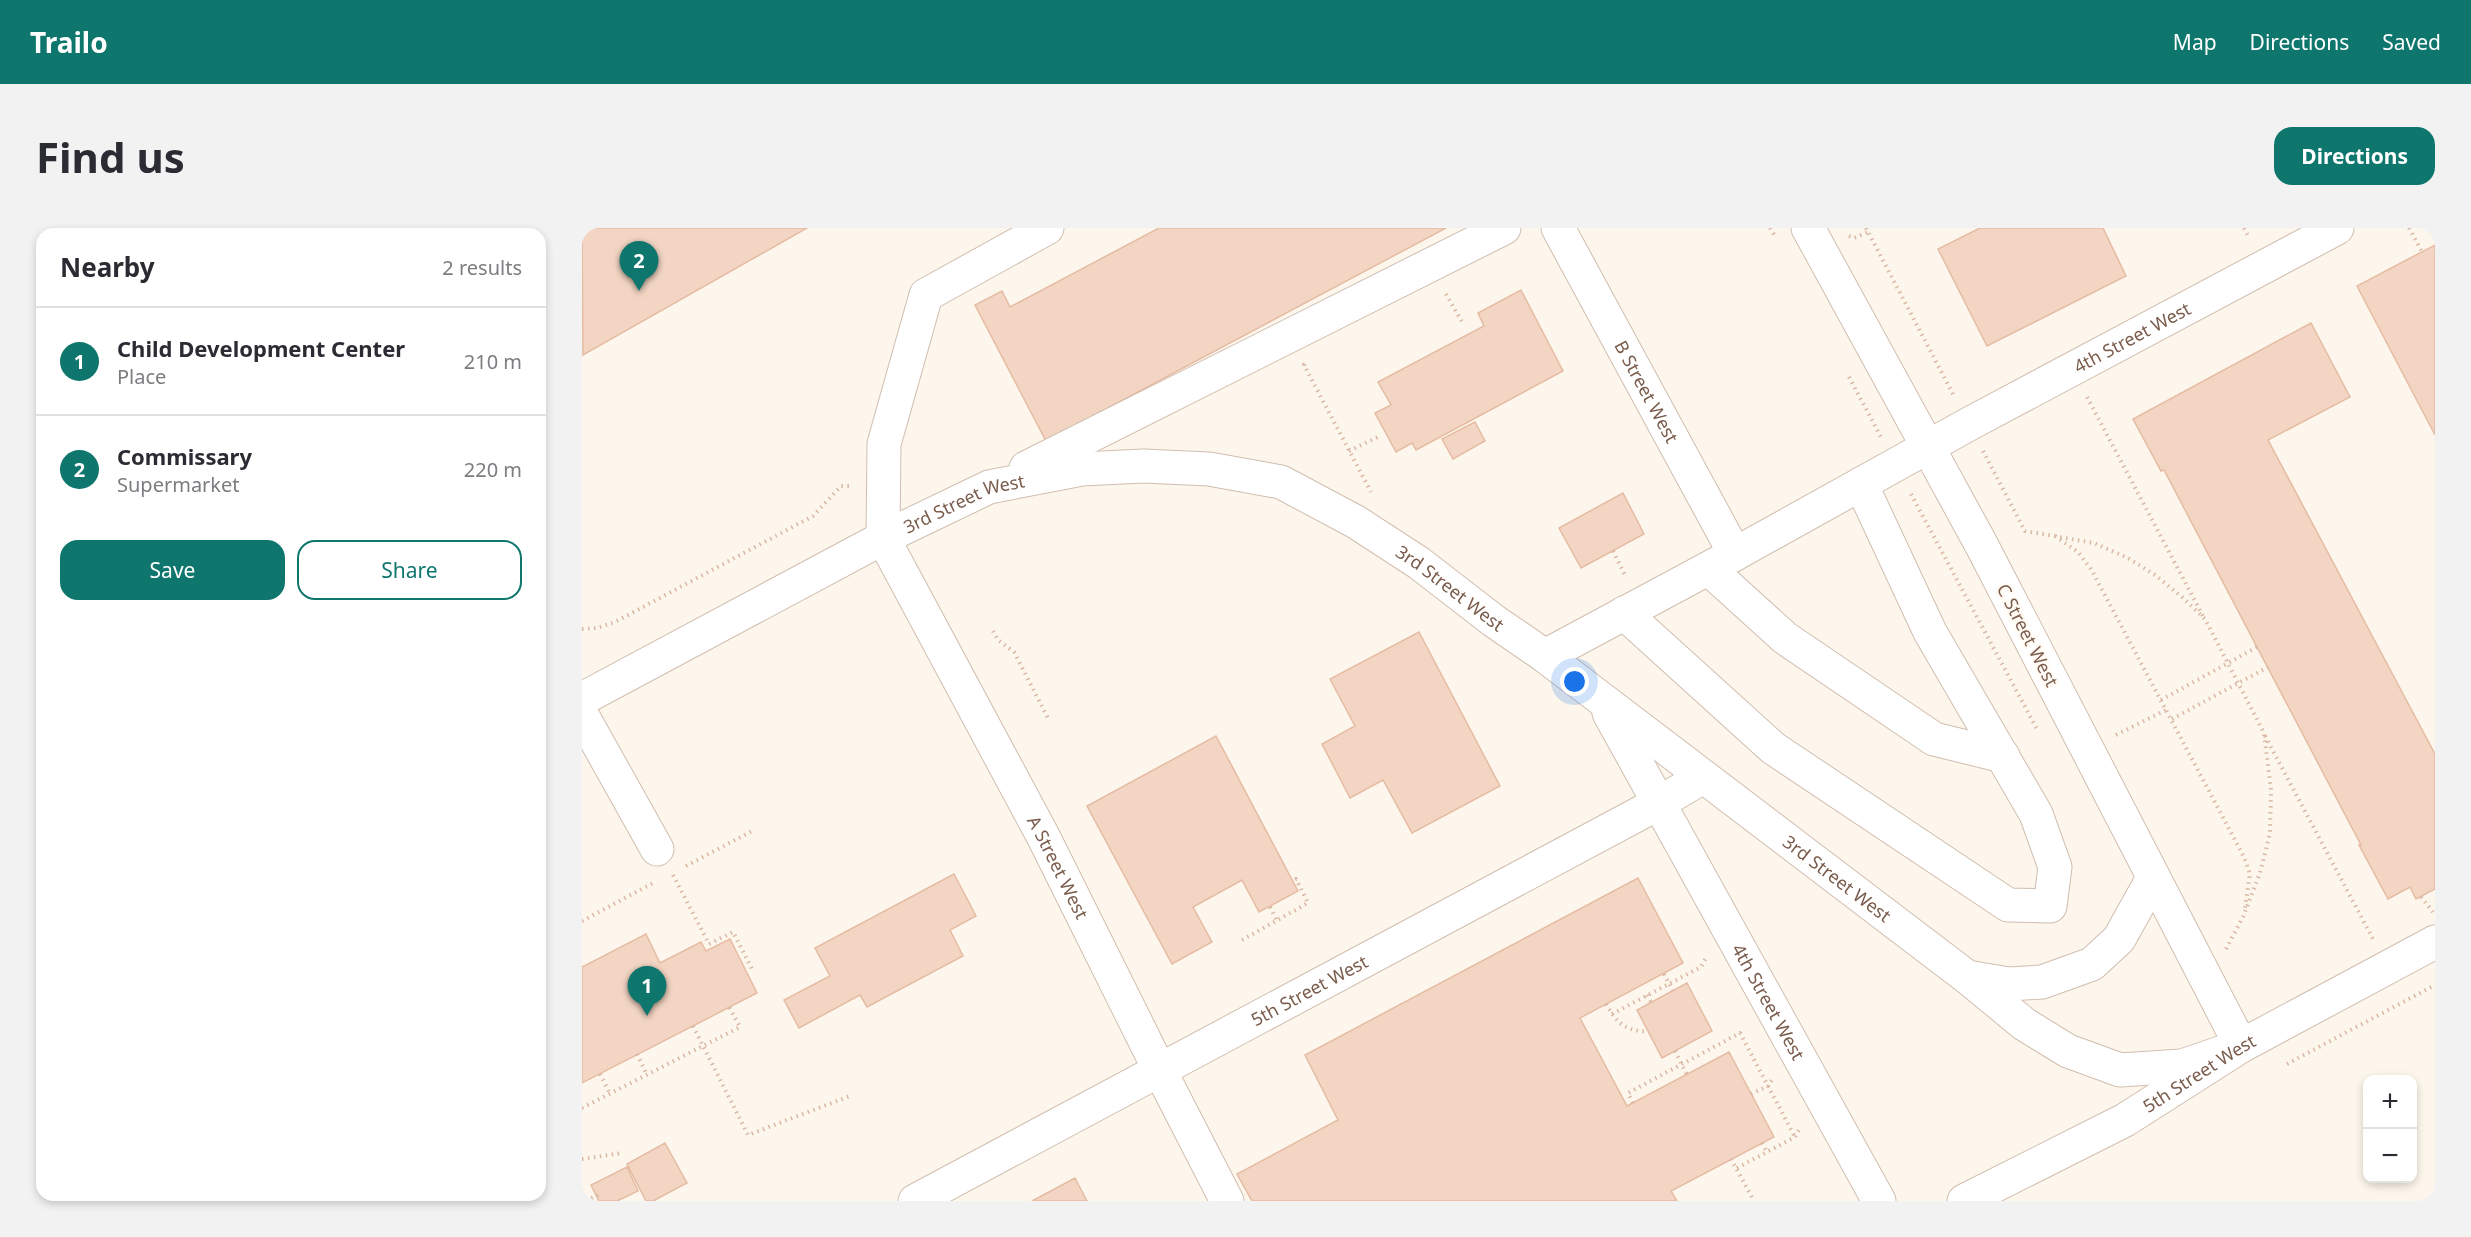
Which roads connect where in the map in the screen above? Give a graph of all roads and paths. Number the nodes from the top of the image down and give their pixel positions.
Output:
1 (1047, 228) edge
2 (1504, 228) edge
3 (1558, 228) edge
4 (1808, 228) edge
5 (2337, 228) edge
6 (2409, 228) edge
7 (1867, 230) edge
8 (1842, 234) dead end
9 (2422, 252) dead end
10 (1444, 290) dead end
11 (1462, 322) dead end
12 (1314, 360) dead end
13 (2081, 364) junction
14 (1969, 424) junction
15 (1377, 437) dead end
16 (1927, 447) junction
17 (1349, 451) junction
18 (1860, 484) junction
19 (883, 485) junction
20 (990, 487) junction
21 (1371, 493) dead end
22 (2054, 534) junction
23 (883, 538) junction
24 (1722, 562) junction
25 (1624, 613) junction
26 (2205, 619) junction
27 (582, 629) edge
28 (993, 631) dead end
29 (2257, 647) dead end
30 (1545, 656) junction
31 (2227, 663) junction
32 (2268, 667) dead end
33 (2238, 683) junction
34 (582, 699) edge
35 (1603, 700) junction
36 (2161, 700) junction
37 (582, 715) edge
38 (2172, 719) junction
39 (1049, 720) dead end
40 (2264, 733) junction
41 (2003, 756) junction
42 (1703, 777) junction
43 (1659, 803) junction
44 (665, 861) joint
45 (2153, 878) junction
46 (1293, 881) dead end
47 (2421, 897) dead end
48 (1270, 907) dead end
49 (2435, 915) edge
50 (2243, 917) junction
51 (1277, 921) junction
52 (1725, 921) junction
53 (1242, 940) dead end
54 (2435, 942) edge
55 (2378, 949) dead end
56 (2226, 955) dead end
57 (752, 969) dead end
58 (1664, 974) dead end
59 (1967, 977) junction
60 (1669, 984) junction
61 (2435, 985) edge
62 (1673, 991) dead end
63 (1647, 995) junction
64 (1651, 1002) dead end
65 (1606, 1004) dead end
66 (729, 1007) dead end
67 (1612, 1014) junction
68 (693, 1026) dead end
69 (1649, 1032) dead end
70 (703, 1046) junction
71 (2241, 1046) junction
72 (1675, 1051) dead end
73 (637, 1054) dead end
74 (1681, 1064) junction
75 (2287, 1064) dead end
76 (1159, 1069) junction
77 (600, 1074) dead end
78 (647, 1075) junction
79 (1687, 1075) dead end
80 (1819, 1093) junction
81 (610, 1094) junction
82 (850, 1096) dead end
83 (1633, 1103) dead end
84 (582, 1108) edge
85 (1795, 1137) junction
86 (1762, 1143) dead end
87 (1767, 1152) junction
88 (622, 1153) dead end
89 (582, 1159) edge
90 (1731, 1159) dead end
91 (1737, 1168) junction
92 (598, 1195) dead end
93 (586, 1201) edge
94 (915, 1201) edge
95 (1227, 1201) edge
96 (1754, 1201) edge
97 (1879, 1201) edge
98 (1964, 1201) edge

1 - 19 street
2 - 20 street
3 - 24 street, B Street West
4 - 16 street, C Street West
5 - 13 street, 4th Street West
6 - 9 path
7 - 8 path
7 - 14 path
10 - 11 path
12 - 17 path
13 - 14 street, 4th Street West
13 - 26 path
14 - 16 street, 4th Street West
14 - 22 path
15 - 17 path
16 - 18 street, 4th Street West
16 - 45 street, C Street West
17 - 21 path
18 - 24 street, 4th Street West
18 - 41 street
19 - 23 street
19 - 27 path
20 - 23 street, 3rd Street West
20 - 30 street, 3rd Street West
22 - 26 path
22 - 36 path
23 - 34 street, 3rd Street West
23 - 76 street, A Street West
24 - 25 street
24 - 41 street, B Street West
25 - 30 street
25 - 41 street
26 - 31 path
28 - 39 path
29 - 31 path
30 - 35 street, 3rd Street West
31 - 33 path
31 - 36 path
32 - 33 path
33 - 38 path
33 - 40 path
35 - 42 street, 3rd Street West
35 - 43 street, 4th Street West
36 - 38 path
37 - 44 street
38 - 50 path
40 - 50 path
40 - 55 path
42 - 43 street, 5th Street West
42 - 59 street, 3rd Street West
43 - 52 street, 4th Street West
43 - 76 street, 5th Street West
44 - 57 path
45 - 59 street
45 - 71 street, C Street West
46 - 51 path
47 - 49 path
48 - 51 path
50 - 56 path
51 - 53 path
52 - 60 path
52 - 80 street, 4th Street West
54 - 71 street, 5th Street West
58 - 60 path
59 - 71 street, 3rd Street West
60 - 62 path
60 - 63 path
61 - 75 path
63 - 64 path
63 - 67 path
65 - 67 path
66 - 70 path
67 - 69 path
68 - 70 path
70 - 78 path
70 - 82 path
71 - 98 street, 5th Street West
72 - 74 path
73 - 78 path
74 - 79 path
74 - 83 path
74 - 85 path
76 - 94 street, 5th Street West
76 - 95 street, A Street West
77 - 81 path
78 - 81 path
80 - 85 path
80 - 97 street, 4th Street West
81 - 84 path
85 - 87 path
86 - 87 path
87 - 91 path
88 - 89 path
90 - 91 path
91 - 96 path
92 - 93 path

